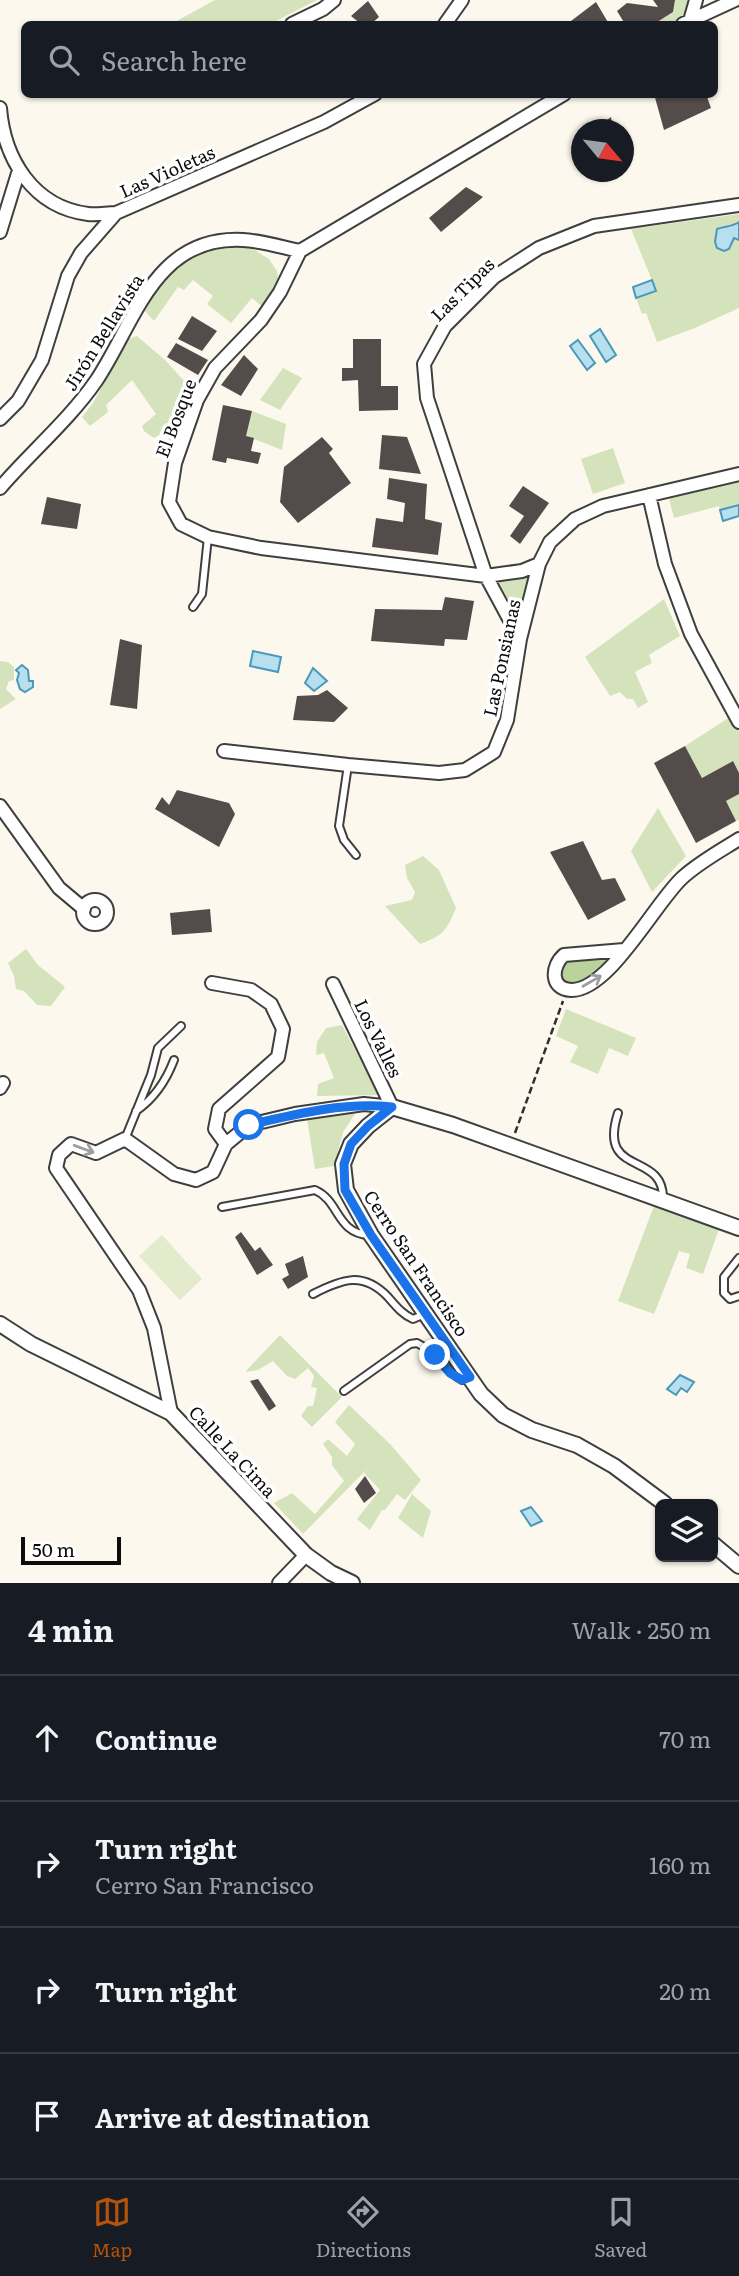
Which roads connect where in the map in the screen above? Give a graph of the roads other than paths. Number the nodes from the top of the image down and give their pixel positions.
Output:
1 (334, 0) edge
2 (462, 0) edge
3 (696, 0) edge
4 (735, 0) edge
5 (298, 21) edge
6 (447, 21) edge
7 (686, 21) edge
8 (688, 21) edge
9 (368, 98) edge
10 (558, 98) edge
11 (0, 108) edge
12 (19, 170) junction
13 (739, 205) edge
14 (116, 213) junction
15 (0, 232) edge
16 (300, 251) junction
17 (0, 419) edge
18 (739, 474) edge
19 (0, 488) edge
20 (649, 495) junction
21 (208, 537) junction
22 (539, 564) junction
23 (486, 576) junction
24 (193, 607) dead end
25 (520, 639) junction
26 (739, 722) edge
27 (224, 751) dead end
28 (348, 765) junction
29 (0, 806) edge
30 (739, 839) edge
31 (356, 855) dead end
32 (84, 909) dead end
33 (624, 950) junction
34 (212, 983) dead end
35 (333, 984) dead end
36 (181, 1026) dead end
37 (174, 1060) dead end
38 (392, 1107) junction
39 (135, 1112) junction
40 (618, 1113) dead end
41 (125, 1139) junction
42 (226, 1144) junction
43 (663, 1201) junction
44 (222, 1207) dead end
45 (739, 1228) edge
46 (371, 1235) junction
47 (739, 1258) edge
48 (313, 1294) dead end
49 (739, 1296) edge
50 (427, 1314) junction
51 (0, 1324) edge
52 (470, 1377) junction
53 (344, 1391) dead end
54 (171, 1413) junction
55 (658, 1499) edge
56 (718, 1548) edge
57 (306, 1555) junction
58 (739, 1566) edge
59 (279, 1583) edge
60 (352, 1583) edge

1 - 5 street
2 - 6 street
3 - 7 street
4 - 8 street
9 - 14 street, Las Violetas
10 - 16 street
11 - 12 street
12 - 14 street
12 - 15 street
13 - 23 street, Las Tipas
14 - 17 street, Las Violetas
16 - 19 street, Jirón Bellavista
16 - 21 street, El Bosque
18 - 20 street, Las Ponsianas
20 - 22 street, Las Ponsianas
20 - 26 street
21 - 23 street, El Bosque
21 - 24 lane
22 - 23 street, El Bosque
22 - 25 street, Las Ponsianas
23 - 25 street, Las Tipas
25 - 28 street, Las Ponsianas
27 - 28 street, Las Ponsianas
28 - 31 lane
29 - 32 street
30 - 33 street
33 -> 33 street
34 - 42 street
35 - 38 street, Los Valles
36 - 39 lane
37 - 39 lane
38 - 42 street
38 - 43 street
38 - 46 street, Cerro San Francisco
39 - 41 lane
40 - 43 lane
41 - 42 street
54 -> 41 street
43 - 45 street
44 - 46 lane
46 - 50 street, Cerro San Francisco
47 - 49 lane
48 - 50 lane
50 - 52 street, Cerro San Francisco
51 - 54 street, Calle La Cima
52 - 53 lane
52 - 55 street, Cerro San Francisco
54 - 57 street, Calle La Cima
56 - 58 street
57 - 59 street
57 - 60 street, Calle La Cima

